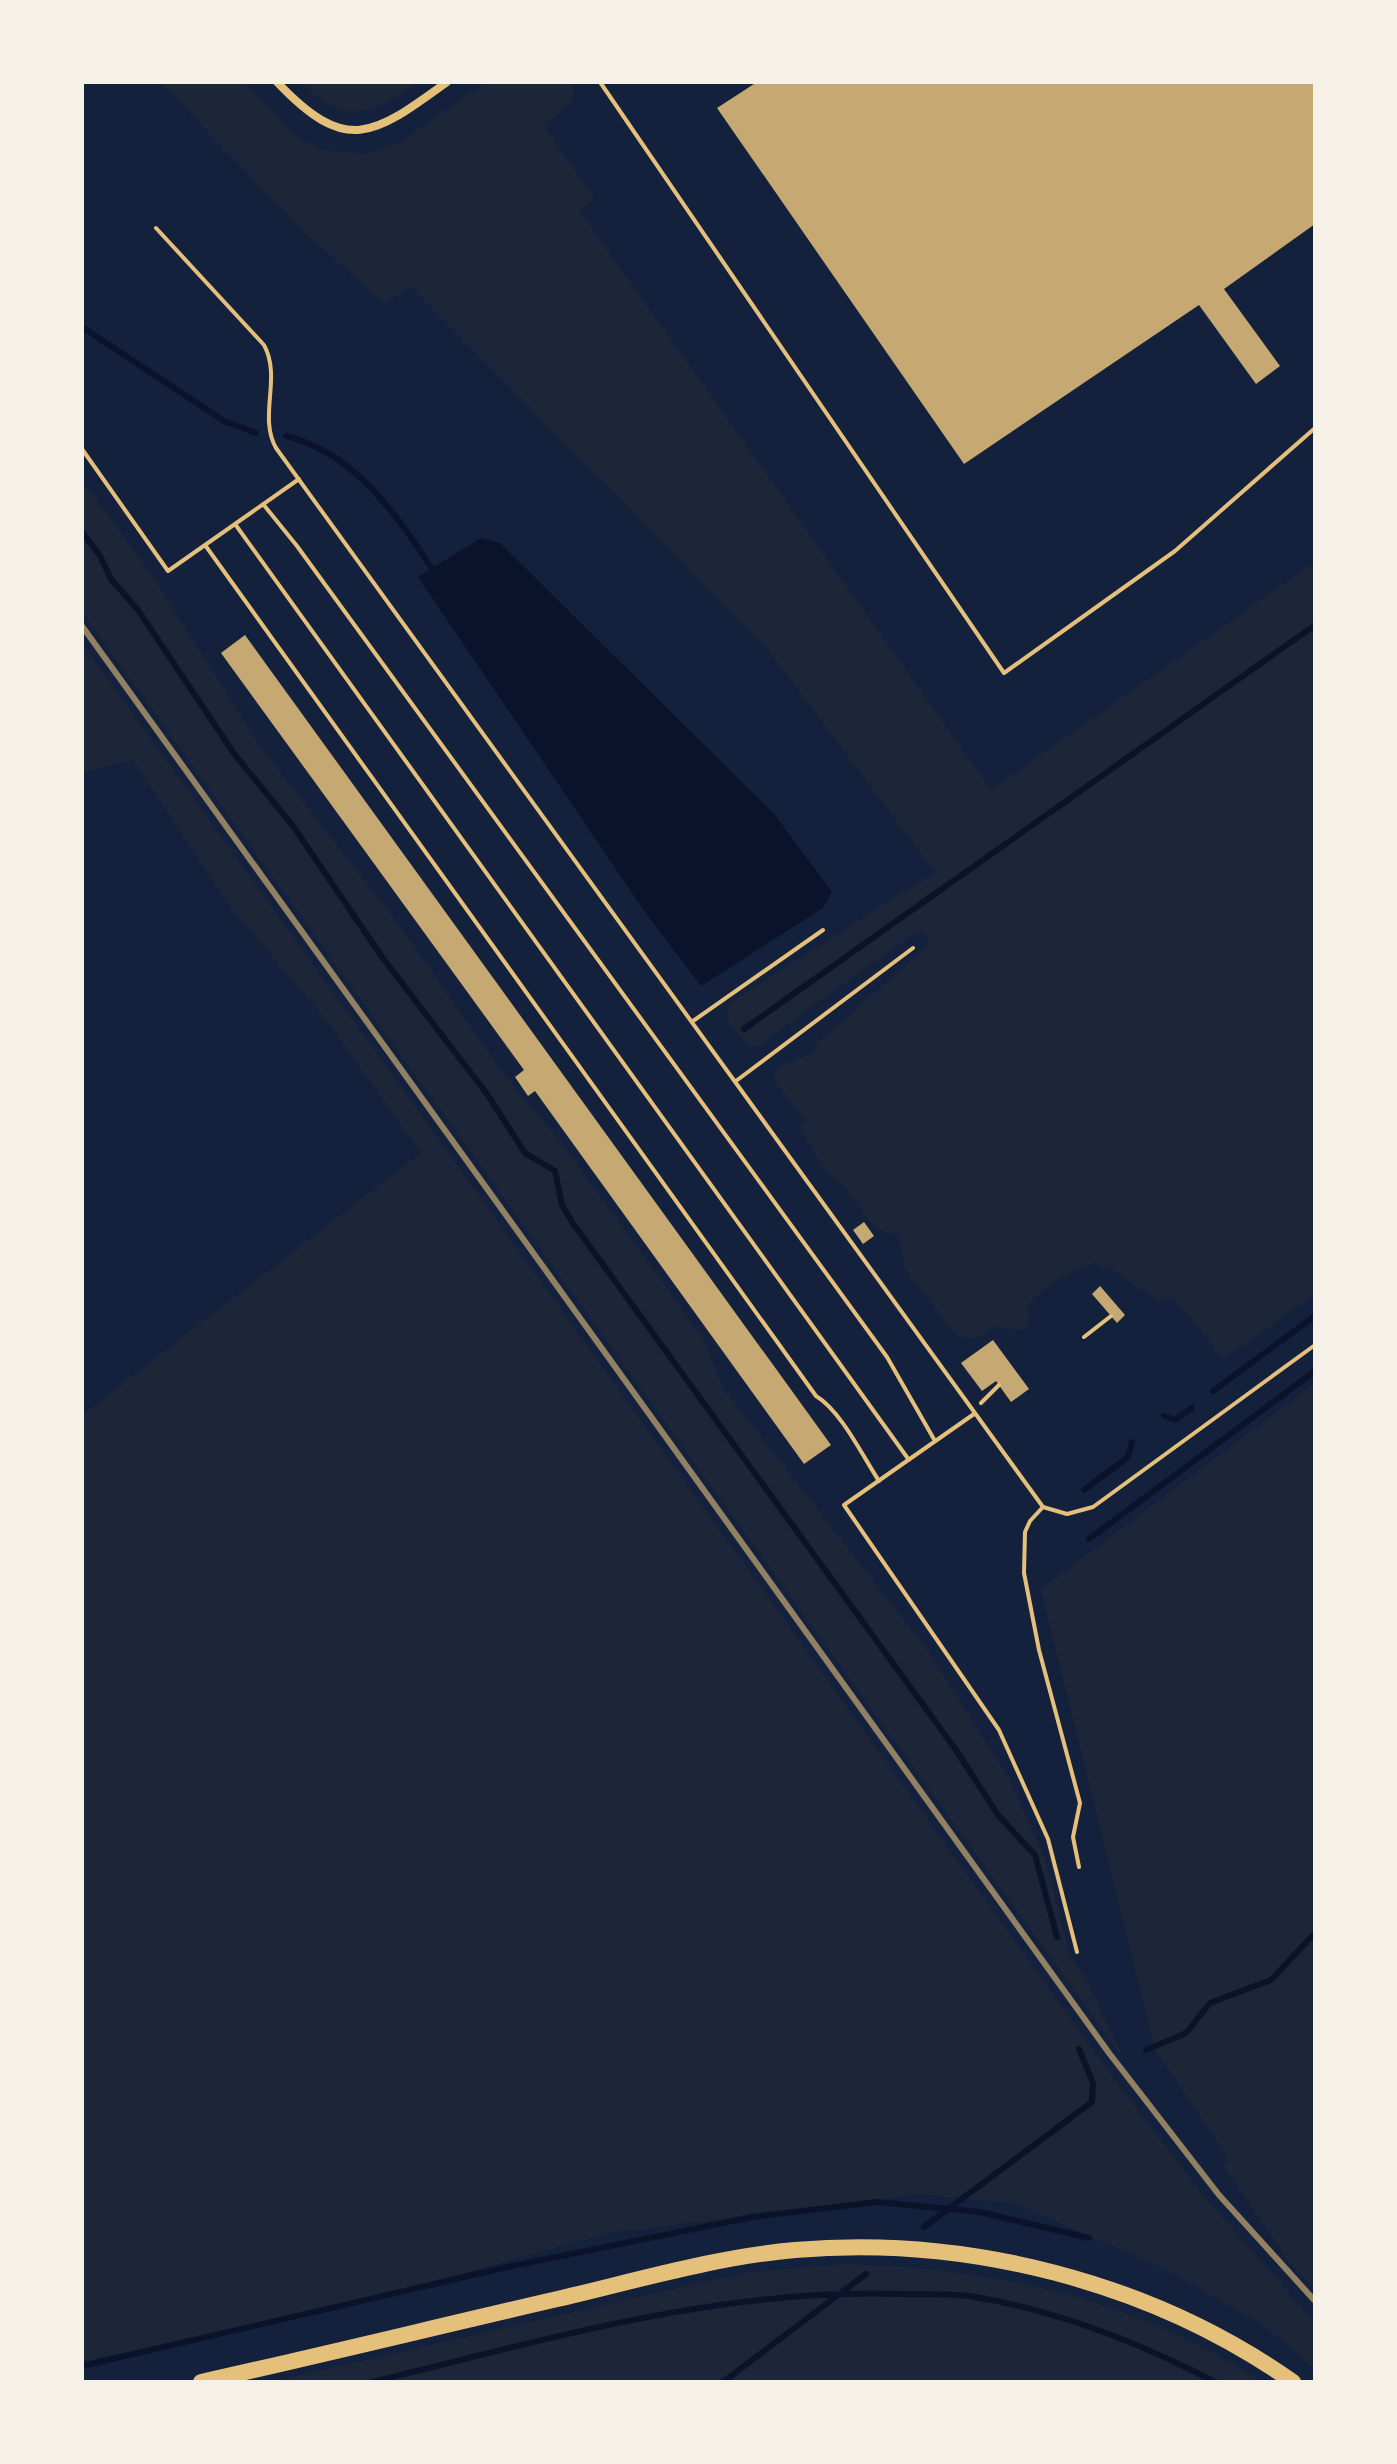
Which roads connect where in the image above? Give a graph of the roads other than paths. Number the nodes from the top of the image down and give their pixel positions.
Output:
1 (277, 82) edge
2 (447, 82) edge
3 (600, 82) edge
4 (156, 228) dead end
5 (1315, 428) edge
6 (82, 449) edge
7 (299, 479) junction
8 (263, 504) junction
9 (235, 524) junction
10 (205, 545) junction
11 (823, 930) dead end
12 (913, 948) dead end
13 (693, 1021) junction
14 (736, 1081) junction
15 (1315, 1345) edge
16 (974, 1414) junction
17 (935, 1441) junction
18 (909, 1460) junction
19 (879, 1481) junction
20 (1043, 1507) junction
21 (1079, 1867) dead end
22 (1077, 1952) dead end
23 (201, 2382) edge
24 (1293, 2382) edge

1 - 2 street
3 - 5 lane
4 - 7 lane
6 - 10 lane
7 - 8 lane
7 - 13 lane
8 - 9 lane
8 - 17 lane
9 - 10 lane
9 - 18 lane
10 - 19 lane
11 - 13 lane
12 - 14 lane
13 - 14 lane
14 - 16 lane
15 - 20 lane
16 - 17 lane
16 - 20 lane
17 - 18 lane
18 - 19 lane
19 - 22 lane
20 - 21 lane
23 - 24 highway

